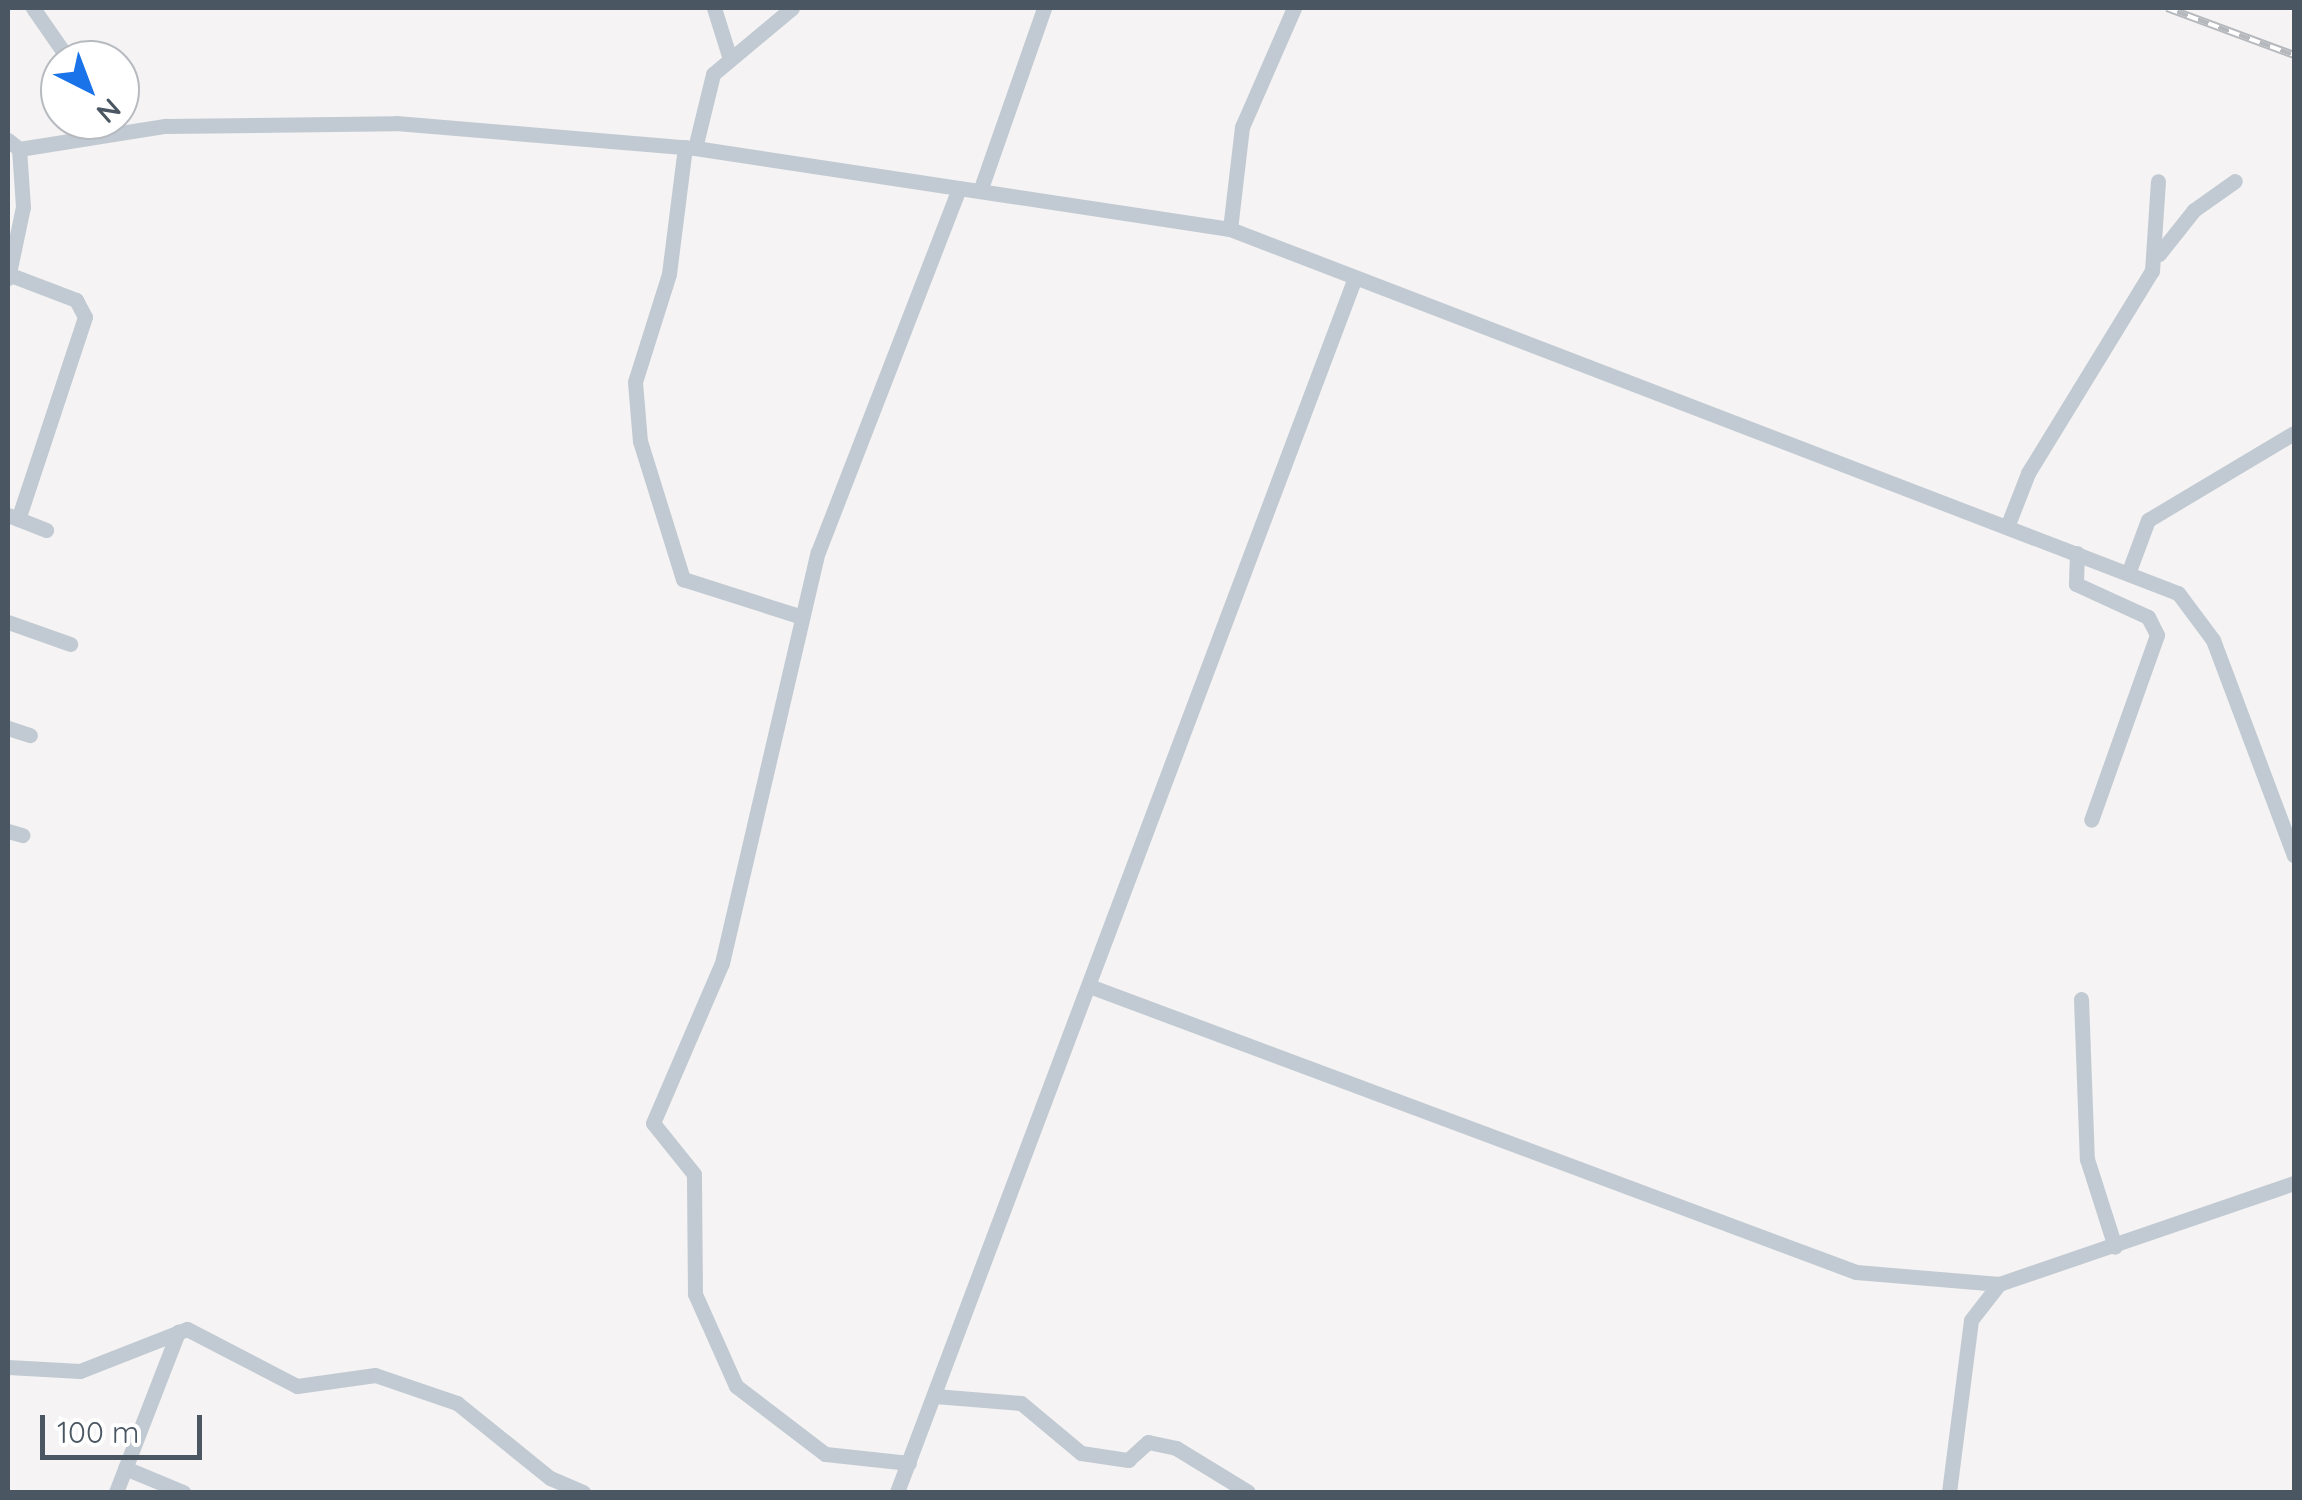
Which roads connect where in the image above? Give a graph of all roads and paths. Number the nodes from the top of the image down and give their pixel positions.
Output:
1 (33, 8) edge
2 (714, 8) edge
3 (792, 8) edge
4 (1044, 8) edge
5 (1294, 8) edge
6 (55, 40) edge
7 (730, 59) junction
8 (140, 126) edge
9 (40, 137) edge
10 (13, 145) edge
11 (690, 148) junction
12 (2158, 181) dead end
13 (2235, 182) dead end
14 (959, 188) junction
15 (980, 191) junction
16 (1230, 229) junction
17 (2159, 254) junction
18 (8, 276) edge
19 (1354, 280) junction
20 (2292, 437) edge
21 (13, 517) edge
22 (2007, 527) junction
23 (46, 530) dead end
24 (2076, 554) junction
25 (2128, 570) junction
26 (802, 617) junction
27 (8, 622) edge
28 (70, 644) dead end
29 (8, 728) edge
30 (30, 735) dead end
31 (2091, 820) dead end
32 (2294, 854) edge
33 (1092, 986) junction
34 (2080, 999) dead end
35 (2294, 1183) edge
36 (2115, 1247) junction
37 (1999, 1284) junction
38 (178, 1332) junction
39 (8, 1367) edge
40 (935, 1396) junction
41 (909, 1463) junction
42 (124, 1468) junction
43 (902, 1491) edge
44 (116, 1492) edge
45 (183, 1492) edge
46 (584, 1492) edge
47 (1248, 1492) edge
48 (1948, 1492) edge

1 - 6 street
2 - 7 street
3 - 7 street
4 - 15 street
5 - 16 street
7 - 11 street
8 - 11 street
9 - 10 street
10 - 18 street
11 - 14 street
11 - 26 street
12 - 17 street
13 - 17 street
14 - 15 street
14 - 26 street
15 - 16 street
16 - 19 street
17 - 22 street
18 - 21 street
19 - 22 street
19 - 33 street
20 - 25 street
21 - 23 street
22 - 24 street
24 - 25 street
24 - 31 street
25 - 32 street
26 - 41 street
27 - 28 street
29 - 30 street
33 - 37 street
33 - 40 street
34 - 36 street
35 - 36 street
36 - 37 street
37 - 48 street
38 - 39 street
38 - 42 street
38 - 46 street
40 - 41 street
40 - 47 street
41 - 43 street
42 - 44 street
42 - 45 street

